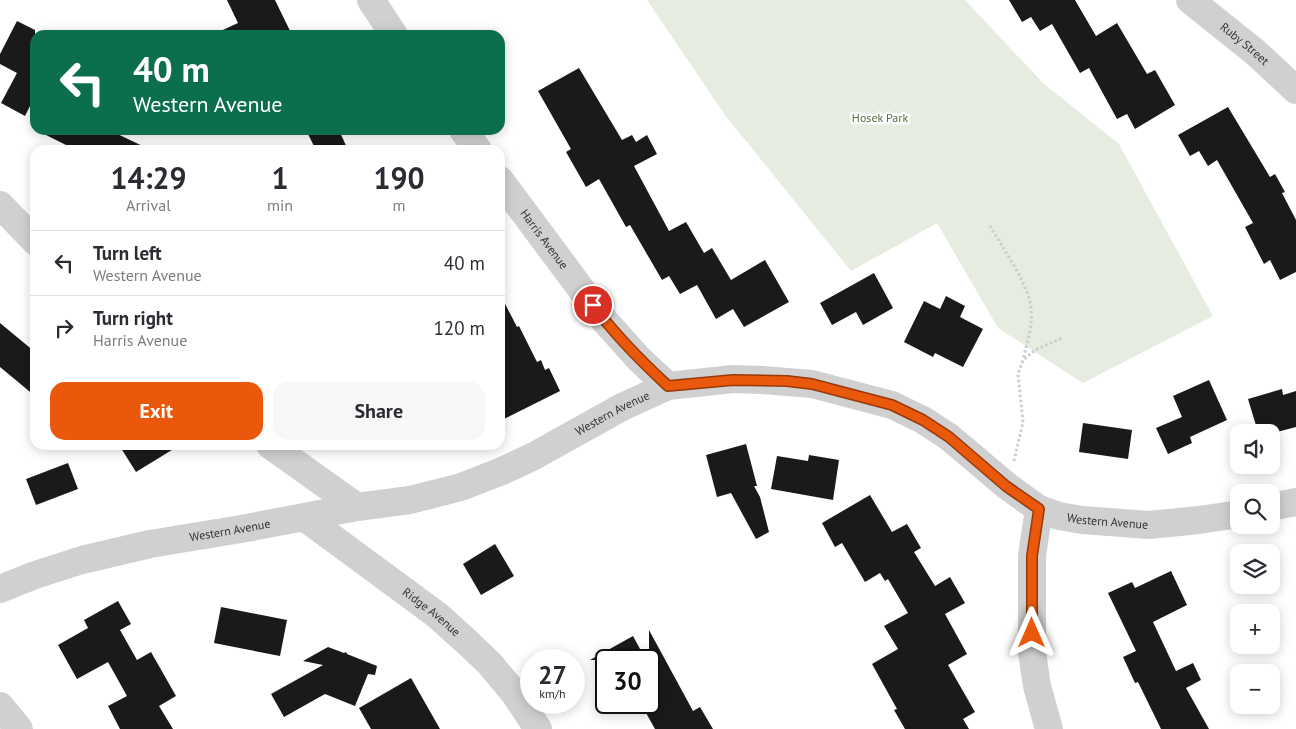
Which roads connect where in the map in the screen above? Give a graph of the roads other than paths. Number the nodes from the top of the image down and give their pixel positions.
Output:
1 (372, 0) edge
2 (1190, 0) edge
3 (391, 30) edge
4 (1296, 90) edge
5 (505, 187) edge
6 (0, 205) edge
7 (30, 236) edge
8 (668, 386) junction
9 (277, 450) edge
10 (1296, 502) edge
11 (1280, 505) edge
12 (357, 507) junction
13 (1039, 509) junction
14 (1230, 515) edge
15 (304, 517) junction
16 (0, 589) edge
17 (0, 706) edge
18 (19, 729) edge
19 (538, 729) edge
20 (1049, 729) edge

1 - 3 street
2 - 4 street, Ruby Street
5 - 8 street, Harris Avenue
6 - 7 street
8 - 12 street, Western Avenue
8 - 13 street, Western Avenue
9 - 12 street
10 - 11 street
12 - 15 street, Western Avenue
13 - 14 street, Western Avenue
13 - 20 street
15 - 16 street, Western Avenue
15 - 19 street, Ridge Avenue
17 - 18 street

